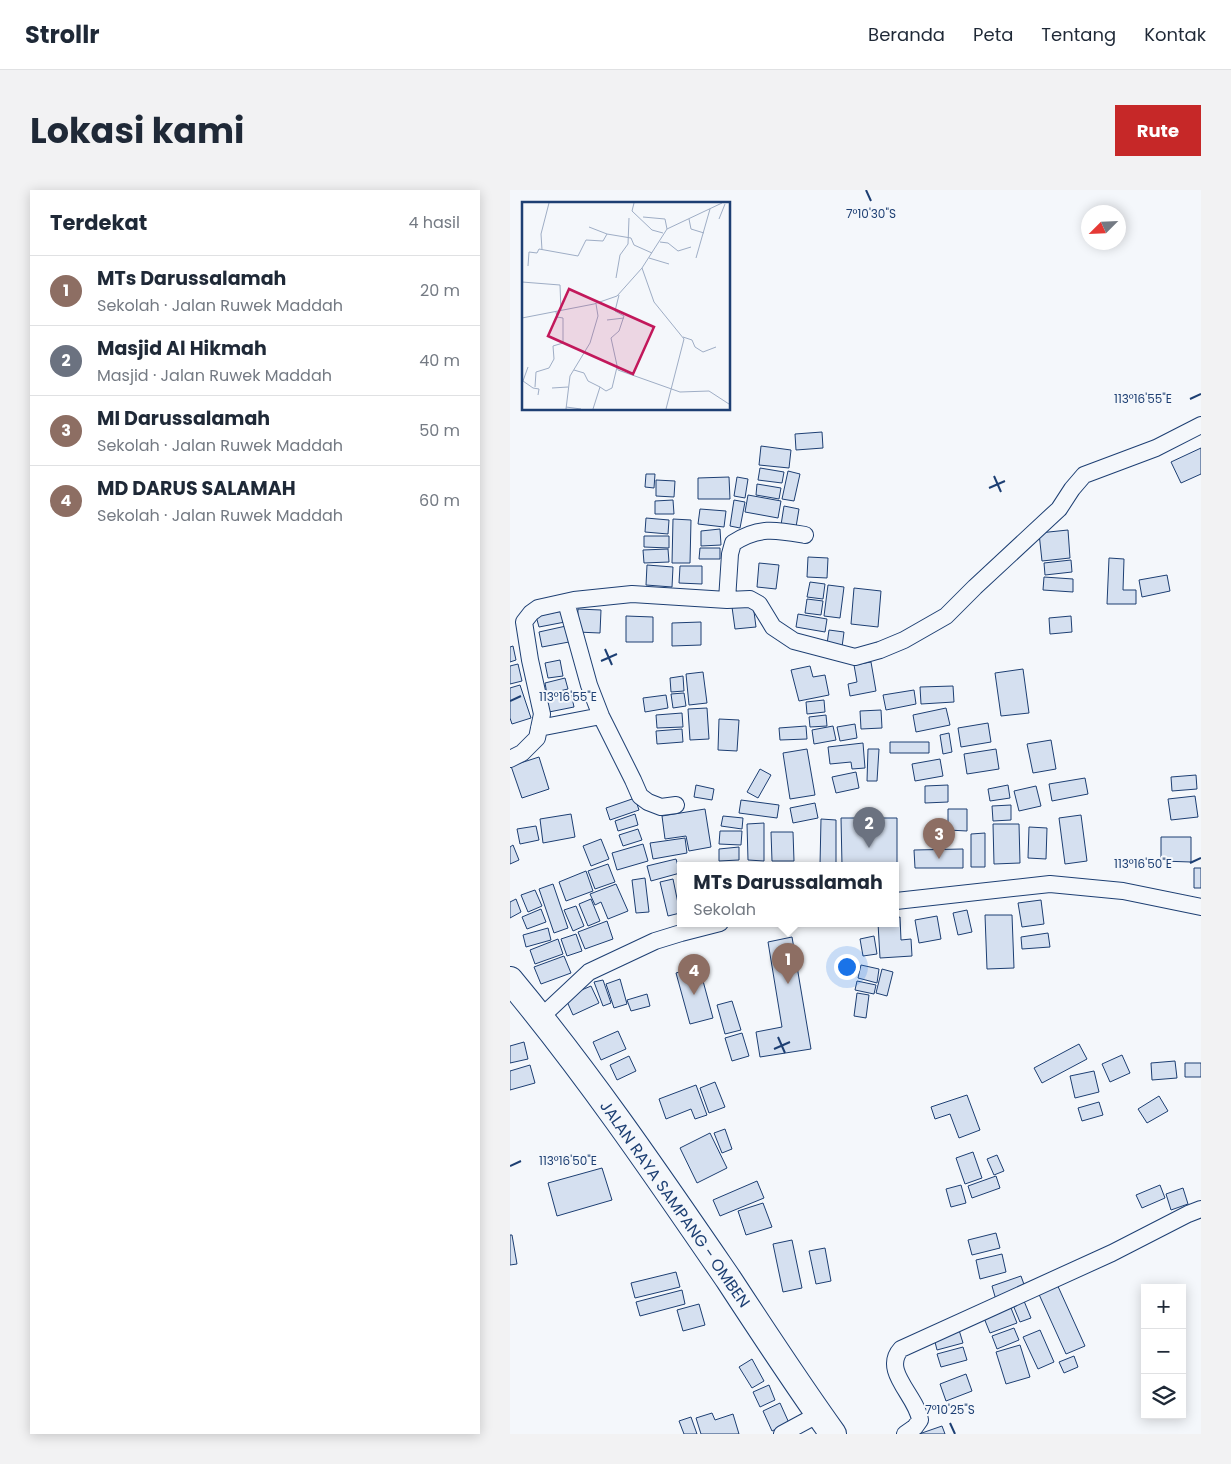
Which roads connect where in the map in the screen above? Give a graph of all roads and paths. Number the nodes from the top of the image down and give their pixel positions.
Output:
1 (1200, 427) edge
2 (805, 535) dead end
3 (726, 600) junction
4 (566, 602) junction
5 (601, 716) junction
6 (539, 728) junction
7 (510, 759) edge
8 (676, 805) dead end
9 (899, 901) edge
10 (1201, 907) edge
11 (704, 927) edge
12 (510, 980) edge
13 (541, 1017) junction
14 (1201, 1209) edge
15 (826, 1424) edge
16 (782, 1434) edge
17 (905, 1434) edge

1 - 3 street
2 - 3 street
3 - 4 street
4 - 5 street
4 - 6 street
5 - 6 street
5 - 8 street
6 - 7 street
9 - 10 street
11 - 13 street
12 - 13 main road, JALAN RAYA SAMPANG - OMBEN
13 - 15 main road, JALAN RAYA SAMPANG - OMBEN
14 - 17 street
15 - 16 street

